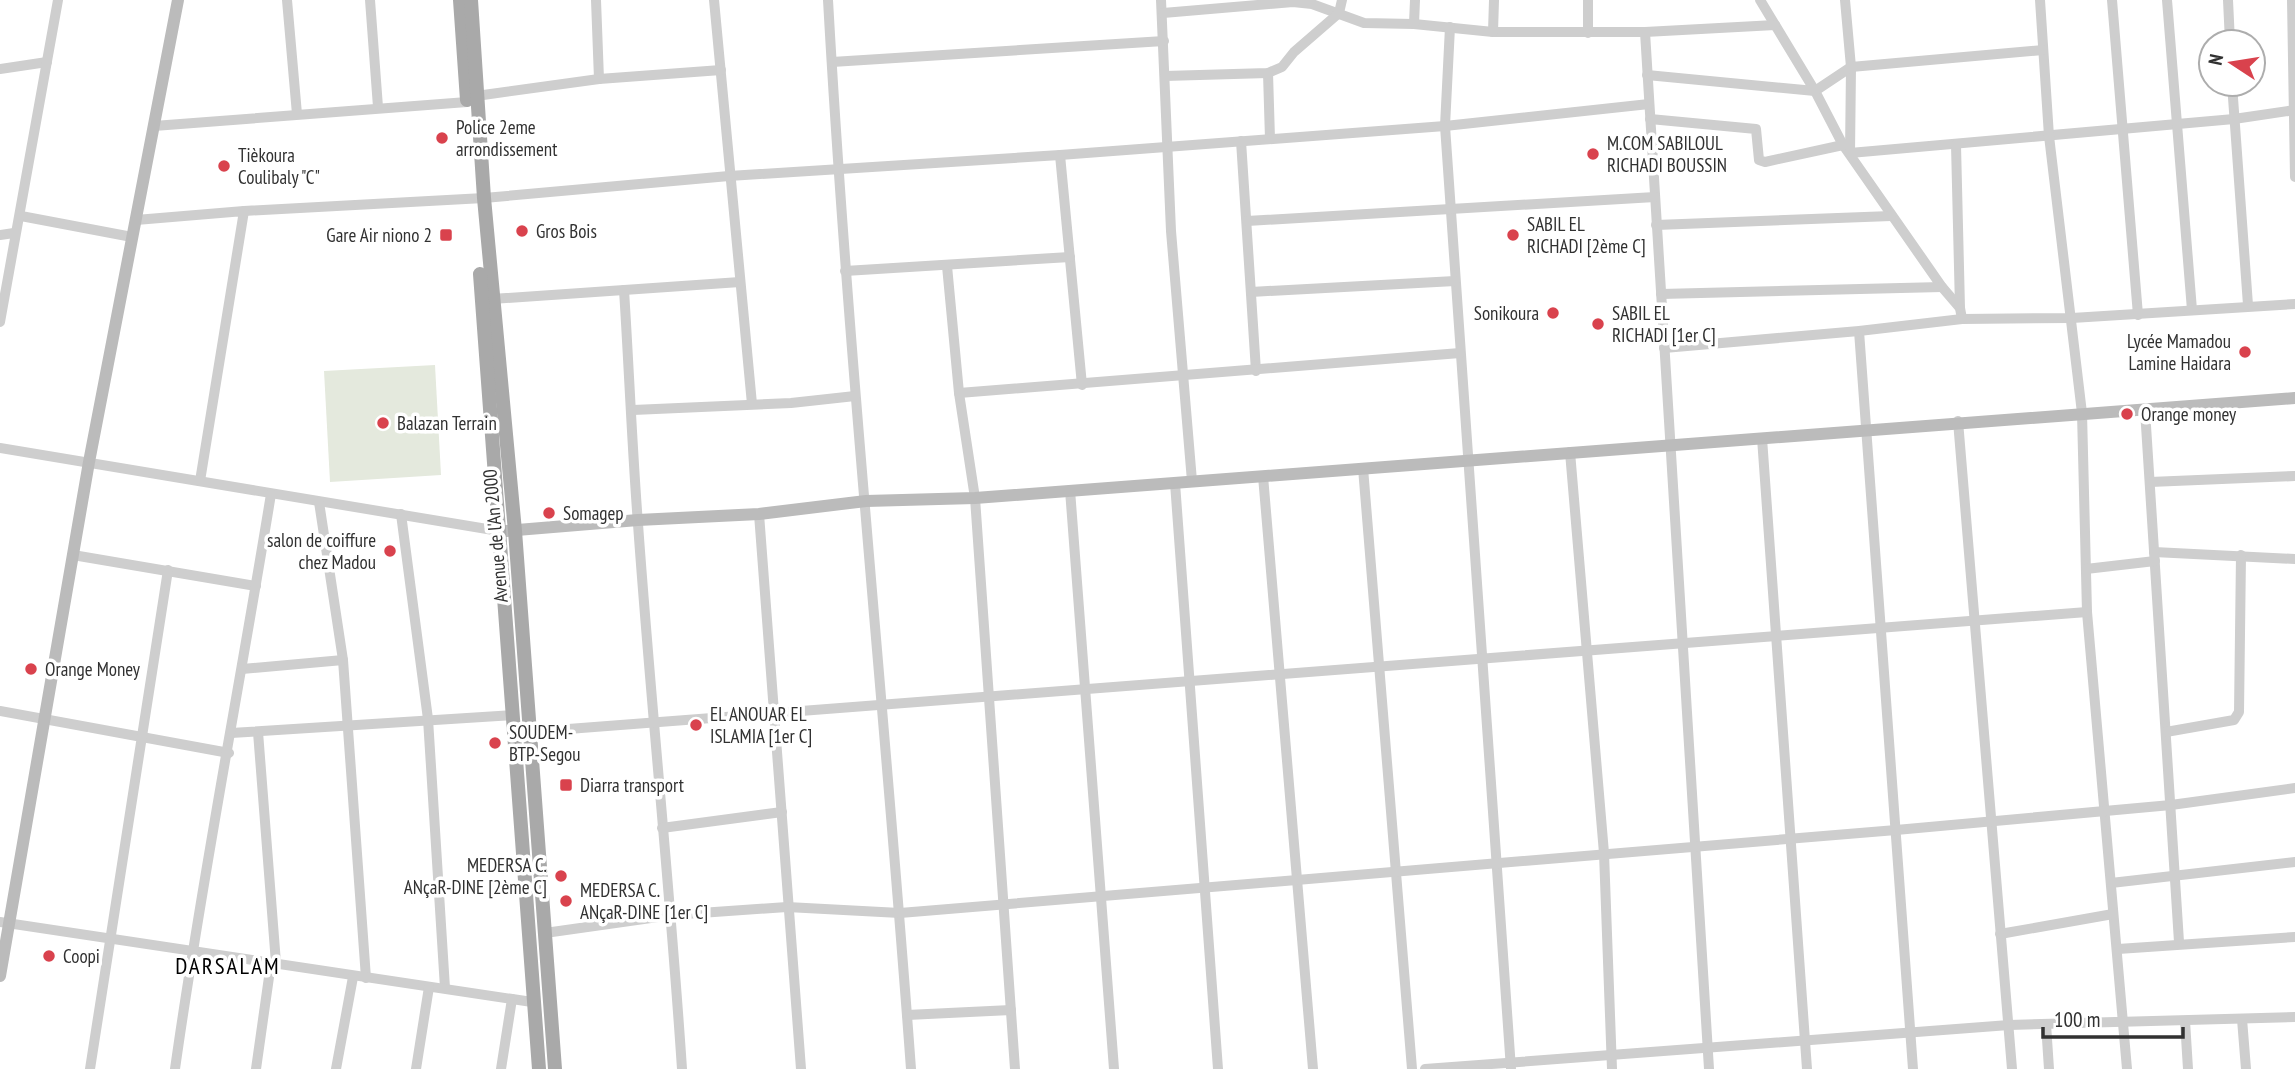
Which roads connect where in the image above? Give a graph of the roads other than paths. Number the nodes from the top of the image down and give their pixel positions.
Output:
1 (58, 0) edge
2 (177, 0) edge
3 (287, 0) edge
4 (370, 0) edge
5 (460, 0) edge
6 (471, 0) edge
7 (596, 0) edge
8 (714, 0) edge
9 (828, 0) edge
10 (1161, 0) edge
11 (1342, 0) edge
12 (1415, 0) edge
13 (1494, 0) edge
14 (1588, 0) edge
15 (1760, 0) edge
16 (1845, 0) edge
17 (2040, 0) edge
18 (2112, 0) edge
19 (2167, 0) edge
20 (2228, 0) edge
21 (2292, 0) edge
22 (1163, 13) junction
23 (1339, 13) junction
24 (1414, 24) junction
25 (1775, 25) junction
26 (1450, 27) junction
27 (2229, 28) edge
28 (1493, 32) junction
29 (1645, 32) junction
30 (1588, 33) junction
31 (1164, 41) junction
32 (2043, 50) junction
33 (47, 62) junction
34 (832, 62) junction
35 (1851, 67) junction
36 (0, 69) edge
37 (721, 70) junction
38 (1268, 74) junction
39 (1647, 75) junction
40 (1165, 76) junction
41 (599, 79) junction
42 (1815, 91) junction
43 (2233, 98) edge
44 (471, 99) junction
45 (1649, 104) junction
46 (378, 107) junction
47 (2294, 110) edge
48 (297, 114) junction
49 (1650, 119) junction
50 (2234, 119) junction
51 (2176, 124) junction
52 (154, 126) junction
53 (1445, 126) junction
54 (2123, 130) junction
55 (2049, 136) junction
56 (1269, 139) junction
57 (1241, 141) junction
58 (1956, 145) junction
59 (1168, 147) junction
60 (1846, 149) junction
61 (1060, 155) junction
62 (838, 169) junction
63 (729, 176) junction
64 (2295, 177) edge
65 (1655, 197) junction
66 (479, 198) junction
67 (1450, 208) junction
68 (244, 211) junction
69 (21, 216) junction
70 (1891, 216) junction
71 (136, 220) junction
72 (1247, 221) junction
73 (1657, 225) junction
74 (14, 233) junction
75 (0, 235) edge
76 (132, 237) junction
77 (1070, 257) junction
78 (947, 266) junction
79 (845, 271) junction
80 (1455, 281) junction
81 (740, 282) junction
82 (1942, 287) junction
83 (624, 290) junction
84 (1251, 292) junction
85 (1661, 294) junction
86 (492, 299) junction
87 (2295, 304) edge
88 (2248, 305) junction
89 (2192, 310) junction
90 (1961, 313) junction
91 (2138, 315) junction
92 (2072, 318) junction
93 (0, 322) edge
94 (1859, 331) junction
95 (1664, 348) junction
96 (1460, 353) junction
97 (1256, 371) junction
98 (1183, 378) junction
99 (1082, 385) junction
100 (959, 393) junction
101 (855, 396) junction
102 (2295, 398) edge
103 (751, 404) junction
104 (633, 410) junction
105 (2145, 410) junction
106 (2081, 413) junction
107 (1958, 421) junction
108 (1866, 428) junction
109 (1762, 438) junction
110 (1670, 445) junction
111 (0, 448) edge
112 (1570, 452) junction
113 (1467, 460) junction
114 (89, 462) junction
115 (1363, 468) junction
116 (1263, 476) junction
117 (2295, 476) edge
118 (200, 481) junction
119 (1192, 481) junction
120 (1175, 482) junction
121 (2150, 482) junction
122 (1070, 491) junction
123 (271, 494) junction
124 (975, 498) junction
125 (866, 501) junction
126 (318, 502) junction
127 (401, 514) junction
128 (759, 514) junction
129 (638, 520) junction
130 (499, 531) junction
131 (515, 531) junction
132 (73, 555) junction
133 (2241, 555) junction
134 (2154, 556) junction
135 (2295, 559) edge
136 (2086, 569) junction
137 (168, 570) junction
138 (256, 586) junction
139 (2087, 612) junction
140 (1975, 620) junction
141 (1881, 630) junction
142 (1775, 636) junction
143 (1682, 644) junction
144 (1586, 651) junction
145 (1482, 659) junction
146 (343, 660) junction
147 (1378, 667) junction
148 (242, 669) junction
149 (1280, 675) junction
150 (1189, 682) junction
151 (1085, 690) junction
152 (988, 696) junction
153 (884, 704) junction
154 (0, 711) edge
155 (774, 713) junction
156 (514, 715) junction
157 (44, 717) junction
158 (428, 719) junction
159 (654, 723) junction
160 (348, 724) junction
161 (258, 732) junction
162 (530, 732) junction
163 (2166, 732) junction
164 (231, 733) junction
165 (140, 736) junction
166 (229, 753) junction
167 (2295, 788) edge
168 (2171, 805) junction
169 (2105, 810) junction
170 (782, 812) junction
171 (1992, 819) junction
172 (662, 828) junction
173 (1896, 830) junction
174 (1791, 837) junction
175 (1695, 845) junction
176 (1604, 853) junction
177 (1499, 862) junction
178 (2295, 863) edge
179 (1396, 871) junction
180 (2176, 874) junction
181 (1297, 879) junction
182 (2111, 883) junction
183 (1205, 887) junction
184 (1101, 896) junction
185 (1004, 904) junction
186 (787, 907) junction
187 (900, 913) junction
188 (2113, 914) junction
189 (672, 915) junction
190 (4, 923) edge
191 (545, 933) junction
192 (2000, 934) junction
193 (2295, 937) edge
194 (112, 939) junction
195 (2179, 942) junction
196 (2118, 948) junction
197 (192, 951) junction
198 (274, 963) junction
199 (0, 976) edge
200 (353, 977) junction
201 (366, 978) junction
202 (429, 986) junction
203 (445, 988) junction
204 (512, 999) junction
205 (532, 1002) junction
206 (1011, 1010) junction
207 (907, 1015) junction
208 (2295, 1017) edge
209 (2242, 1019) junction
210 (2185, 1021) junction
211 (2125, 1023) junction
212 (2046, 1024) junction
213 (2009, 1025) junction
214 (1910, 1034) junction
215 (1805, 1041) junction
216 (1707, 1048) junction
217 (1611, 1054) junction
218 (1511, 1065) edge
219 (90, 1069) edge
220 (174, 1069) edge
221 (256, 1069) edge
222 (336, 1069) edge
223 (416, 1069) edge
224 (501, 1069) edge
225 (539, 1069) edge
226 (555, 1069) edge
227 (682, 1069) edge
228 (801, 1069) edge
229 (911, 1069) edge
230 (1015, 1069) edge
231 (1114, 1069) edge
232 (1218, 1069) edge
233 (1313, 1069) edge
234 (1412, 1069) edge
235 (1425, 1069) edge
236 (1612, 1069) edge
237 (1709, 1069) edge
238 (1807, 1069) edge
239 (1913, 1069) edge
240 (2012, 1069) edge
241 (2049, 1069) edge
242 (2127, 1069) edge
243 (2188, 1069) edge
244 (2246, 1069) edge

1 - 33 street
2 - 52 street
3 - 48 street
4 - 46 street
5 - 44 main road, Avenue de l'An 2000
6 - 44 main road, Avenue de l'An 2000
7 - 41 street
8 - 37 street
9 - 34 street
10 - 22 street
11 - 23 street
12 - 24 street
13 - 28 street
14 - 30 street
15 - 25 street
16 - 35 street
17 - 32 street
18 - 54 street
19 - 51 street
20 - 27 street
21 - 47 street
22 - 23 street
22 - 31 street
23 - 24 street
23 - 38 street
24 - 26 street
25 - 29 street
25 - 42 street
26 - 28 street
26 - 53 street
28 - 30 street
29 - 30 street
29 - 39 street
31 - 34 street
31 - 40 street
32 - 35 street
32 - 55 street
33 - 36 street
33 - 69 street
34 - 62 street
35 - 42 street
35 - 60 street
37 - 41 street
37 - 63 street
38 - 40 street
38 - 56 street
39 - 42 street
39 - 45 street
40 - 59 street
41 - 44 street
42 - 60 street
43 - 50 street
44 - 46 street
44 - 66 main road, Avenue de l'An 2000
45 - 49 street
45 - 53 street
46 - 48 street
47 - 50 street
47 - 64 street
48 - 52 street
49 - 60 street
49 - 65 street
50 - 51 street
50 - 88 street
51 - 54 street
51 - 89 street
52 - 71 street
53 - 56 street
53 - 67 street
54 - 55 street
54 - 91 street
55 - 58 street
55 - 92 street
56 - 57 street
57 - 59 street
57 - 72 street
58 - 60 street
58 - 90 street
59 - 61 street
59 - 98 street
60 - 70 street
61 - 62 street
61 - 77 street
62 - 63 street
62 - 79 street
63 - 66 street
63 - 81 street
65 - 67 street
65 - 73 street
66 - 68 street
66 - 86 main road, Avenue de l'An 2000
66 - 130 main road, Avenue de l'An 2000
67 - 72 street
67 - 80 street
68 - 71 street
68 - 118 street
69 - 74 street
69 - 76 street
70 - 73 street
70 - 82 street
71 - 76 street
72 - 84 street
73 - 85 street
74 - 75 street
74 - 93 street
76 - 114 street
77 - 78 street
77 - 99 street
78 - 79 street
78 - 100 street
79 - 101 street
80 - 84 street
80 - 96 street
81 - 83 street
81 - 103 street
82 - 85 street
82 - 90 street
83 - 86 street
83 - 104 street
84 - 97 street
85 - 95 street
86 - 131 main road, Avenue de l'An 2000
87 - 88 street
88 - 89 street
89 - 91 street
90 - 92 street
90 - 94 street
91 - 92 street
92 - 106 street
94 - 95 street
94 - 108 street
95 - 110 street
96 - 97 street
96 - 113 street
97 - 98 street
98 - 99 street
98 - 119 street
99 - 100 street
100 - 124 street
101 - 103 street
101 - 125 street
102 - 105 street
103 - 104 street
104 - 129 street
105 - 106 street
105 - 121 street
106 - 107 street
106 - 136 street
107 - 108 street
107 - 140 street
108 - 109 street
108 - 141 street
109 - 110 street
109 - 142 street
110 - 112 street
110 - 143 street
111 - 114 street
112 - 113 street
112 - 144 street
113 - 115 street
113 - 145 street
114 - 118 street
114 - 132 street
115 - 116 street
115 - 147 street
116 - 119 street
116 - 149 street
117 - 121 street
118 - 123 street
119 - 120 street
120 - 122 street
120 - 150 street
121 - 134 street
122 - 124 street
122 - 151 street
123 - 126 street
123 - 138 street
124 - 125 street
124 - 152 street
125 - 128 street
125 - 153 street
126 - 127 street
126 - 146 street
127 - 130 street
127 - 158 street
128 - 129 street
128 - 155 street
129 - 131 street
129 - 159 street
130 - 131 street
130 - 156 main road, Avenue de l'An 2000
131 - 162 main road, Avenue de l'An 2000
132 - 137 street
132 - 157 street
133 - 134 street
133 - 135 street
133 - 163 street
134 - 136 street
134 - 163 street
136 - 139 street
137 - 138 street
137 - 165 street
138 - 148 street
139 - 140 street
139 - 169 street
140 - 141 street
140 - 171 street
141 - 142 street
141 - 173 street
142 - 143 street
142 - 174 street
143 - 144 street
143 - 175 street
144 - 145 street
144 - 176 street
145 - 147 street
145 - 177 street
146 - 148 street
146 - 160 street
147 - 149 street
147 - 179 street
148 - 164 street
149 - 150 street
149 - 181 street
150 - 151 street
150 - 183 street
151 - 152 street
151 - 184 street
152 - 153 street
152 - 185 street
153 - 155 street
153 - 187 street
154 - 157 street
155 - 159 street
155 - 170 street
156 - 158 street
156 - 205 main road, Avenue de l'An 2000
157 - 165 street
157 - 190 street
158 - 160 street
158 - 203 street
159 - 162 street
159 - 172 street
160 - 161 street
160 - 201 street
161 - 164 street
161 - 198 street
162 - 191 main road, Avenue de l'An 2000
163 - 168 street
164 - 166 street
165 - 166 street
165 - 194 street
166 - 197 street
167 - 168 street
168 - 169 street
168 - 180 street
169 - 171 street
169 - 182 street
170 - 172 street
170 - 186 street
171 - 173 street
171 - 192 street
172 - 189 street
173 - 174 street
173 - 214 street
174 - 175 street
174 - 215 street
175 - 176 street
175 - 216 street
176 - 177 street
176 - 217 street
177 - 179 street
177 - 218 street
178 - 180 street
179 - 181 street
179 - 234 street
180 - 182 street
180 - 195 street
181 - 183 street
181 - 233 street
182 - 188 street
183 - 184 street
183 - 232 street
184 - 185 street
184 - 231 street
185 - 187 street
185 - 206 street
186 - 187 street
186 - 189 street
186 - 228 street
187 - 207 street
188 - 192 street
188 - 196 street
189 - 191 street
189 - 227 street
190 - 194 street
190 - 199 street
191 - 226 main road, Avenue de l'An 2000
192 - 213 street
193 - 195 street
194 - 197 street
194 - 219 street
195 - 196 street
196 - 211 street
197 - 198 street
197 - 220 street
198 - 200 street
198 - 221 street
200 - 201 street
200 - 222 street
201 - 202 street
202 - 203 street
202 - 223 street
203 - 204 street
204 - 205 street
204 - 224 street
205 - 225 main road, Avenue de l'An 2000
206 - 207 street
206 - 230 street
207 - 229 street
208 - 209 street
209 - 210 street
209 - 244 street
210 - 211 street
210 - 243 street
211 - 212 street
211 - 242 street
212 - 213 street
212 - 241 street
213 - 214 street
213 - 240 street
214 - 215 street
214 - 239 street
215 - 216 street
215 - 238 street
216 - 217 street
216 - 237 street
217 - 218 street
217 - 236 street
218 - 235 street

